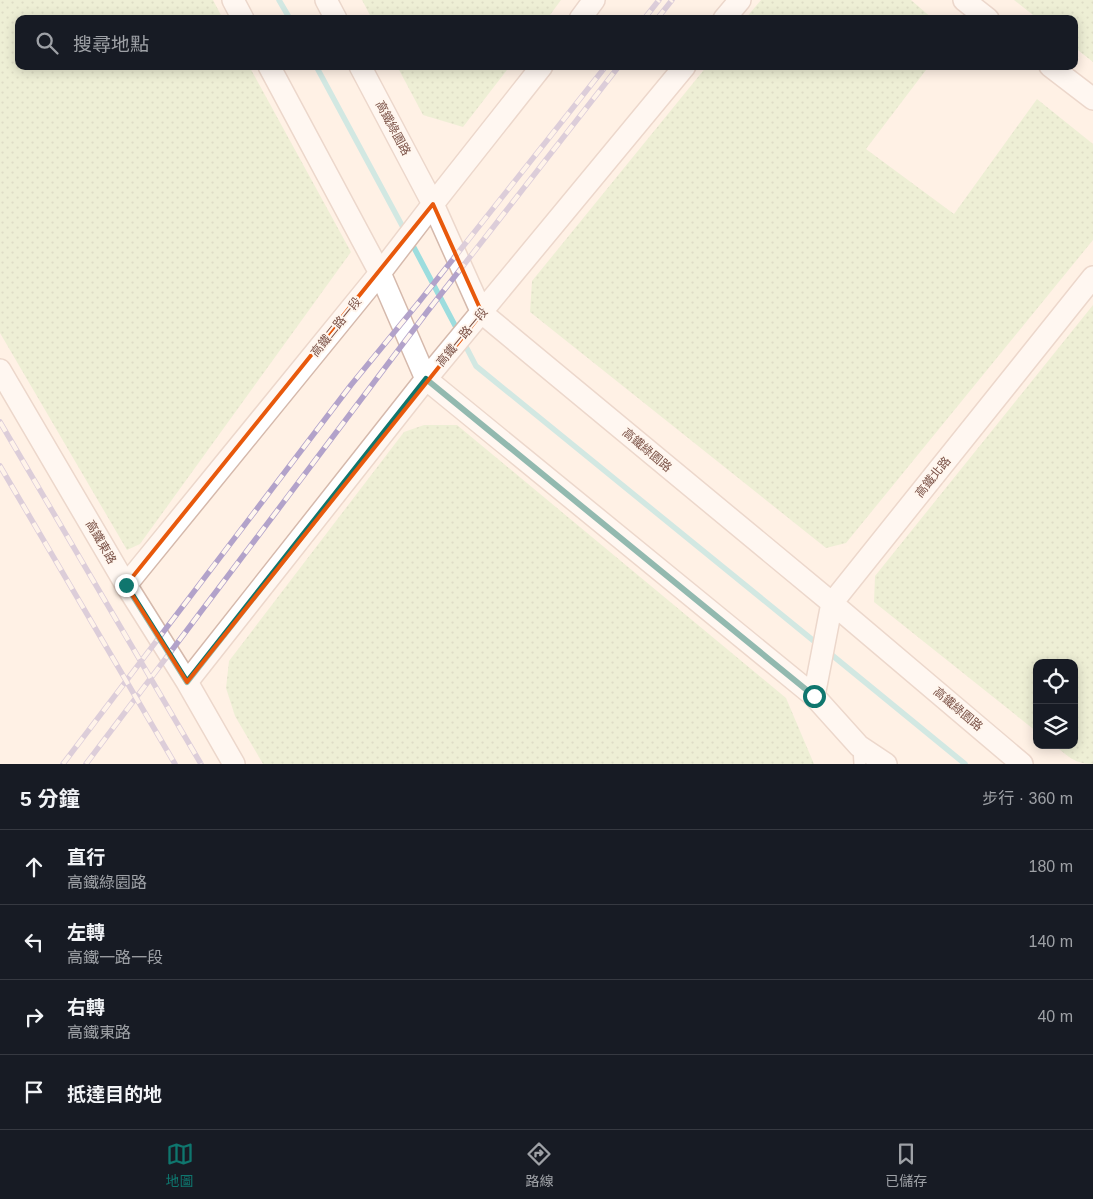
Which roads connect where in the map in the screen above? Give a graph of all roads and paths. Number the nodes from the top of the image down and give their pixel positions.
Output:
1 (233, 0) edge
2 (326, 0) edge
3 (594, 0) edge
4 (740, 0) edge
5 (964, 0) edge
6 (241, 15) edge
7 (334, 15) edge
8 (583, 15) edge
9 (727, 15) edge
10 (983, 15) edge
11 (271, 70) edge
12 (362, 70) edge
13 (539, 70) edge
14 (682, 70) edge
15 (1055, 70) edge
16 (1093, 99) edge
17 (433, 204) junction
18 (380, 273) junction
19 (1093, 277) edge
20 (482, 313) junction
21 (0, 370) edge
22 (426, 379) junction
23 (126, 585) junction
24 (832, 603) junction
25 (187, 682) junction
26 (814, 696) junction
27 (859, 755) edge
28 (234, 764) edge
29 (886, 764) edge
30 (1022, 764) edge

1 - 6 street
2 - 7 street
3 - 8 street
4 - 9 street
5 - 10 street
11 - 18 street
12 - 17 street, 高鐵綠園路
13 - 17 street, 高鐵二路一段
14 - 20 street, 高鐵一路一段
15 - 16 street
17 - 18 street, 高鐵二路一段
17 - 20 street, 高鐵綠園路
18 - 22 street
18 - 23 street, 高鐵二路一段
19 - 24 street, 高鐵北路
20 - 22 street, 高鐵一路一段
20 - 24 street, 高鐵綠園路
21 - 23 street, 高鐵東路
22 - 25 street, 高鐵一路一段
22 - 26 street
23 - 25 street, 高鐵東路
24 - 26 street, 高鐵北路
24 - 30 street, 高鐵綠園路
25 - 28 street, 高鐵東路
26 - 27 street
27 - 29 street

